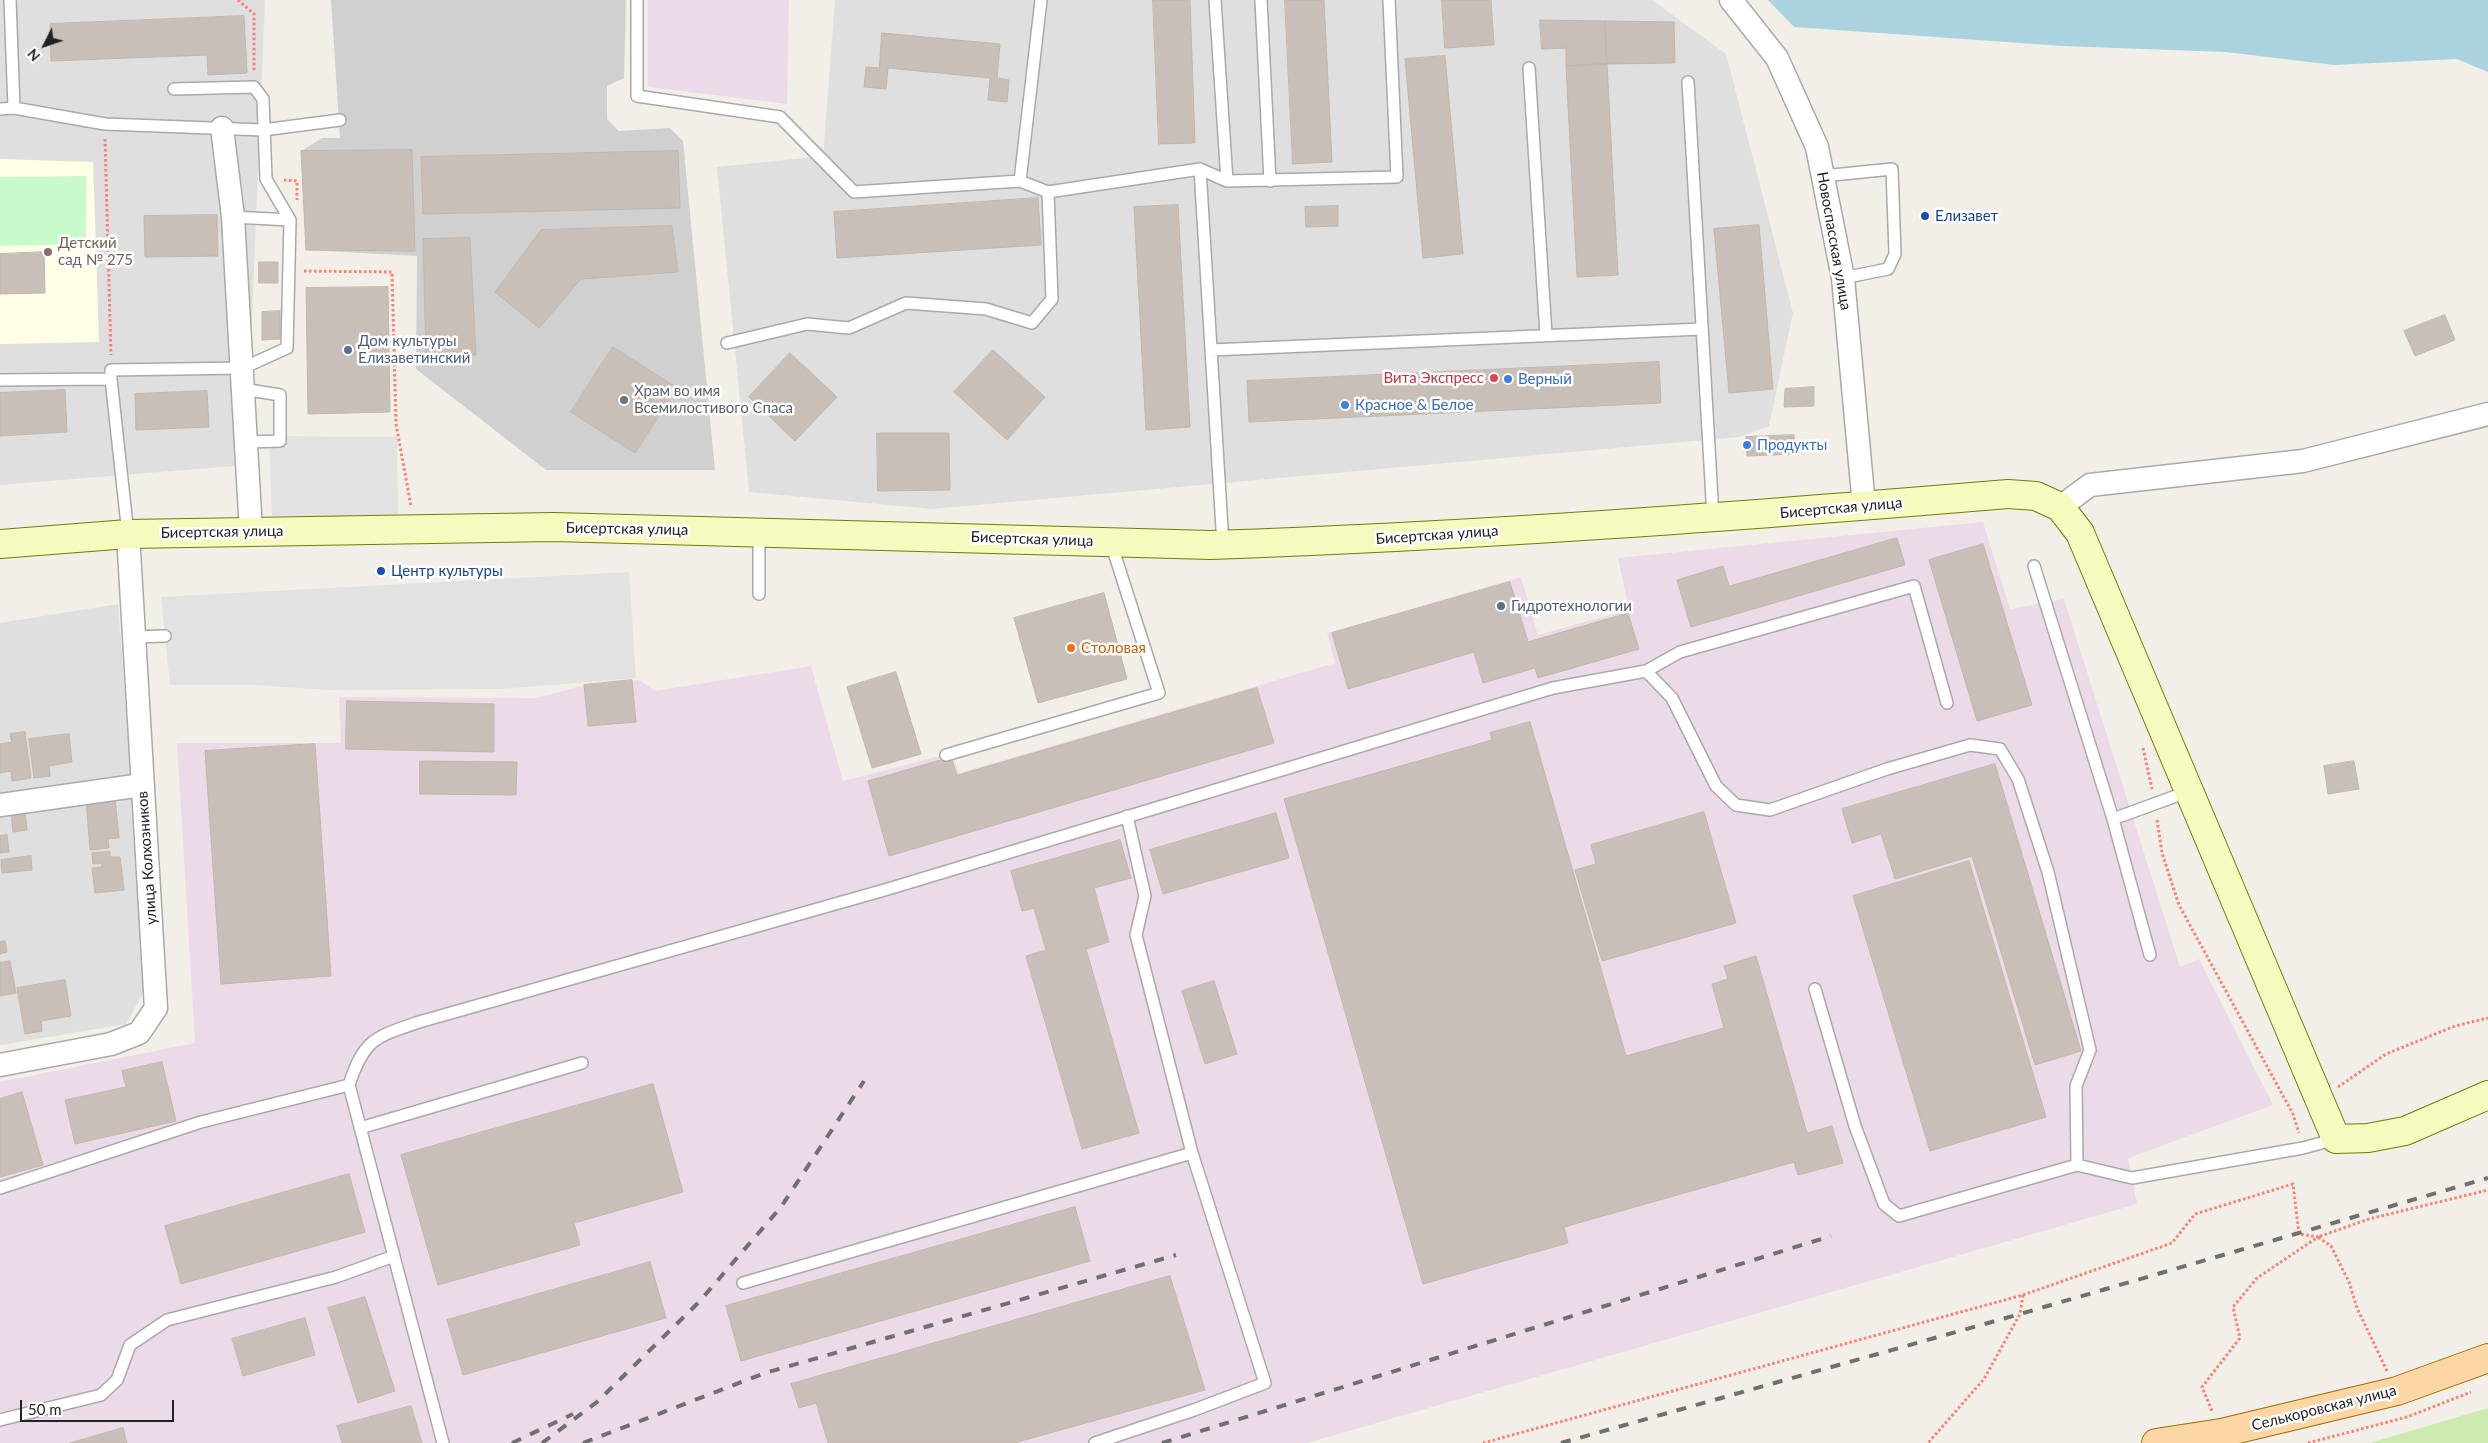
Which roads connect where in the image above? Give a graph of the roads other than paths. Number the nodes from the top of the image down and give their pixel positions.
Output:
1 (10, 0) edge
2 (637, 0) edge
3 (1042, 0) edge
4 (1215, 0) edge
5 (1262, 0) edge
6 (1389, 0) edge
7 (1731, 0) edge
8 (1529, 68) dead end
9 (1688, 82) dead end
10 (174, 88) dead end
11 (14, 108) junction
12 (0, 109) edge
13 (340, 120) dead end
14 (222, 128) junction
15 (263, 130) junction
16 (1200, 169) junction
17 (1823, 176) junction
18 (1020, 180) junction
19 (1227, 181) junction
20 (1270, 181) junction
21 (1048, 192) junction
22 (233, 217) junction
23 (290, 220) junction
24 (1843, 278) junction
25 (1702, 329) junction
26 (1546, 335) junction
27 (727, 343) dead end
28 (1211, 350) junction
29 (111, 374) junction
30 (243, 379) junction
31 (0, 380) edge
32 (2488, 414) edge
33 (245, 442) junction
34 (1864, 506) junction
35 (2060, 507) junction
36 (1714, 517) junction
37 (758, 531) junction
38 (251, 532) junction
39 (128, 534) junction
40 (1110, 541) junction
41 (0, 544) edge
42 (1223, 545) junction
43 (2034, 566) dead end
44 (759, 594) dead end
45 (165, 636) dead end
46 (133, 637) junction
47 (1646, 671) junction
48 (1947, 703) dead end
49 (946, 755) dead end
50 (142, 785) junction
51 (2187, 792) junction
52 (0, 805) edge
53 (1127, 816) junction
54 (2113, 819) junction
55 (2150, 955) dead end
56 (1815, 988) dead end
57 (582, 1063) dead end
58 (0, 1066) edge
59 (349, 1085) junction
60 (2488, 1096) edge
61 (360, 1128) junction
62 (2336, 1139) junction
63 (1192, 1153) junction
64 (2077, 1166) junction
65 (0, 1188) edge
66 (394, 1256) junction
67 (743, 1283) dead end
68 (2488, 1358) edge
69 (0, 1420) edge
70 (2223, 1438) edge
71 (443, 1443) edge
72 (1095, 1443) edge
73 (2156, 1443) edge

1 - 11 lane
2 - 18 lane
3 - 18 lane
4 - 19 lane
5 - 20 lane
6 - 20 lane
7 - 17 street, Новоспасская улица
8 - 26 lane
9 - 25 lane
10 - 15 lane
11 - 12 lane
11 - 14 lane
13 - 15 lane
14 - 15 lane
14 - 22 street
15 - 23 lane
16 - 19 lane
16 - 21 lane
16 - 28 lane
17 - 24 street, Новоспасская улица
17 - 24 lane
18 - 21 lane
19 - 20 lane
21 - 27 lane
22 - 23 lane
22 - 30 street
23 - 30 lane
24 - 34 street, Новоспасская улица
25 - 26 lane
25 - 36 lane
26 - 28 lane
28 - 42 lane
29 - 30 lane
29 - 31 lane
29 - 39 lane
30 - 33 street
30 - 33 lane
32 - 35 street
33 - 38 street
34 - 35 main road, Бисертская улица
34 - 36 main road, Бисертская улица
35 - 51 main road
36 - 42 main road, Бисертская улица
37 - 38 main road, Бисертская улица
37 - 40 main road, Бисертская улица
37 - 44 lane
38 - 39 main road, Бисертская улица
39 - 41 main road, Бисертская улица
39 - 46 street, улица Колхозников
40 - 42 main road, Бисертская улица
40 - 49 lane
43 - 54 lane
45 - 46 lane
46 - 50 street, улица Колхозников
47 - 48 lane
47 - 53 lane
47 - 64 lane
50 - 52 street
50 - 58 street, улица Колхозников
51 - 54 lane
51 - 62 main road
53 - 59 lane
53 - 63 lane
54 - 55 lane
56 - 64 lane
57 - 61 lane
59 - 61 lane
59 - 65 lane
60 - 62 main road
61 - 66 lane
62 - 64 lane
63 - 67 lane
63 - 72 lane
66 - 69 lane
66 - 71 lane
68 - 70 main road, Селькоровская улица
70 - 73 main road, Селькоровская улица

